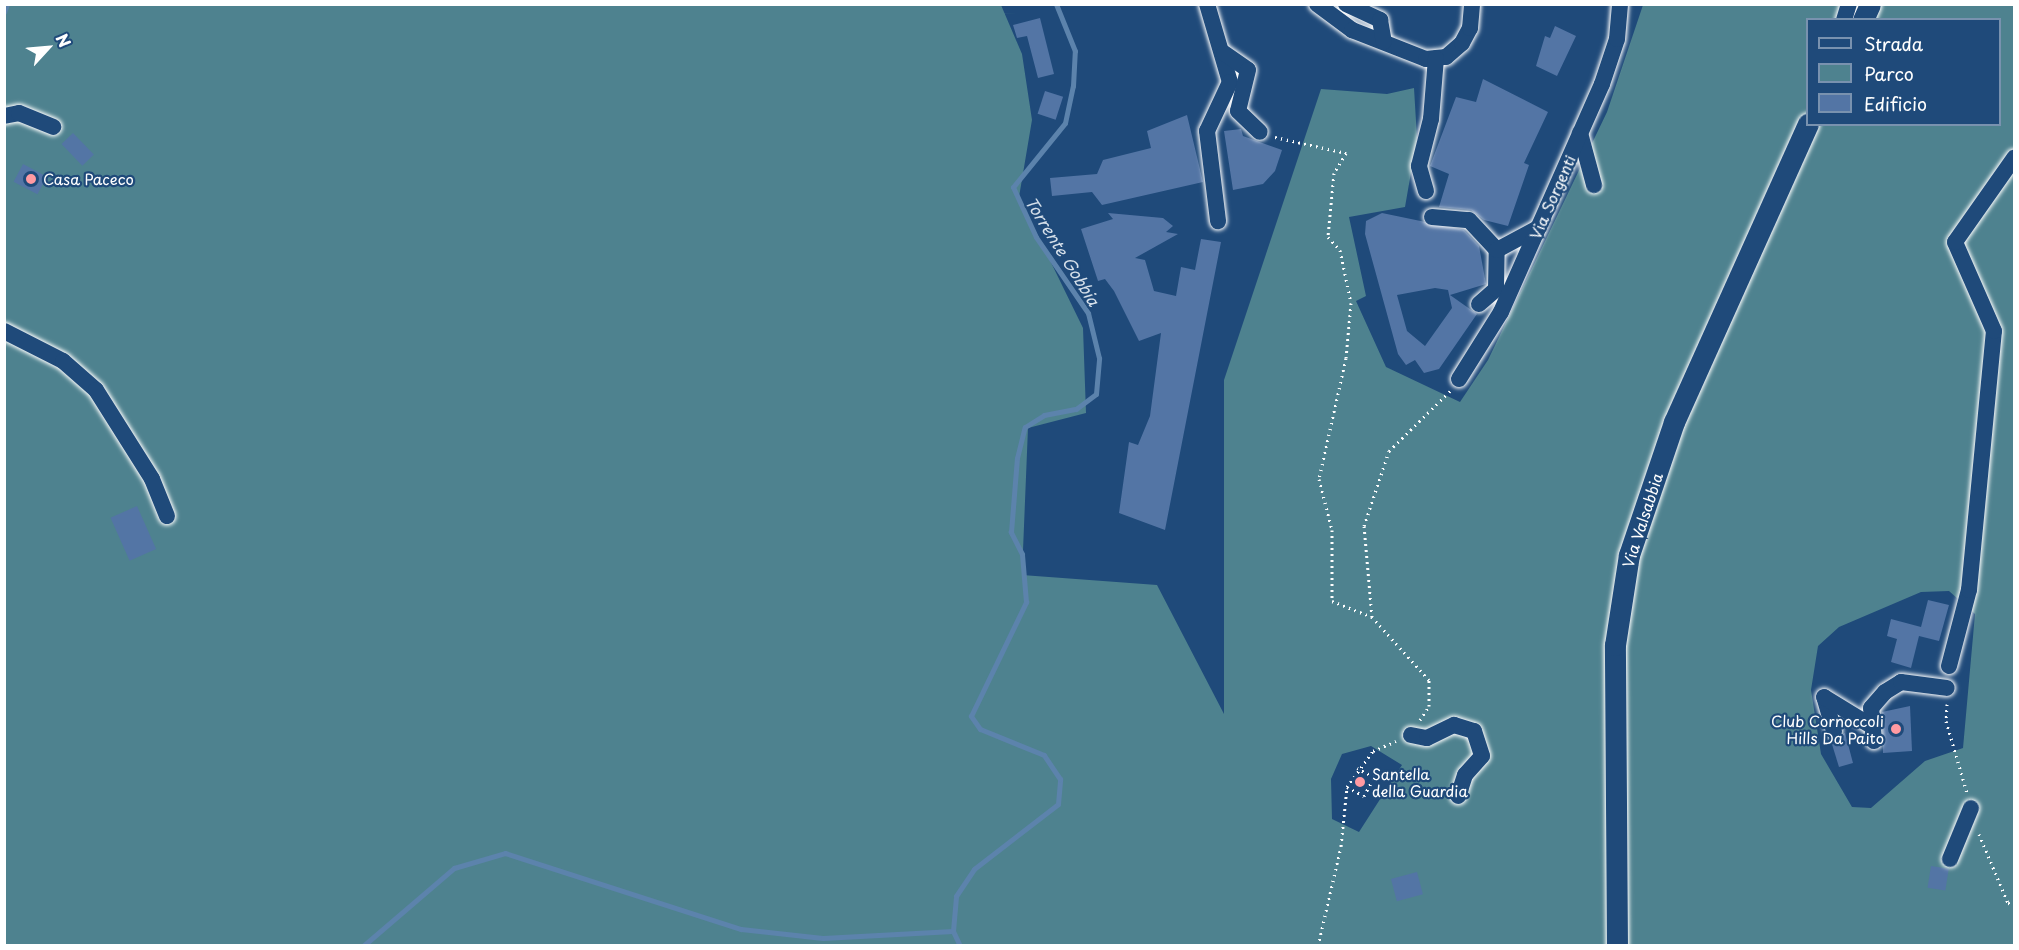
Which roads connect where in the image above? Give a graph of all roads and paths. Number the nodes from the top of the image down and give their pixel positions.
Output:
1 (1207, 4) edge
2 (1317, 4) edge
3 (1347, 4) edge
4 (1472, 4) edge
5 (1620, 4) edge
6 (1870, 4) edge
7 (1864, 18) edge
8 (1384, 42) junction
9 (1224, 53) junction
10 (1436, 58) junction
11 (4, 116) edge
12 (1807, 126) edge
13 (52, 127) dead end
14 (1260, 132) joint
15 (1580, 133) junction
16 (2014, 158) edge
17 (1594, 185) dead end
18 (1426, 191) dead end
19 (1432, 217) dead end
20 (1218, 221) dead end
21 (1538, 228) junction
22 (1497, 250) junction
23 (1972, 275) junction
24 (1479, 304) dead end
25 (1999, 312) dead end
26 (4, 331) edge
27 (1459, 379) dead end
28 (1448, 393) dead end
29 (167, 516) dead end
30 (1372, 617) junction
31 (1949, 666) dead end
32 (1947, 688) joint
33 (1834, 731) dead end
34 (1411, 735) junction
35 (1357, 768) junction
36 (1347, 787) junction
37 (1458, 796) dead end
38 (1971, 808) junction
39 (1950, 859) dead end
40 (2014, 904) edge
41 (1317, 945) edge
42 (1617, 945) edge

1 - 9 street
2 - 8 street
3 - 8 street
4 - 10 street
5 - 15 street, Via Sorgenti
6 - 7 main road
8 - 10 street
9 - 14 street
9 - 20 street
10 - 18 street
11 - 13 street
12 - 42 main road, Via Valsabbia
14 - 30 path
15 - 17 street
15 - 21 street, Via Sorgenti
16 - 23 street
19 - 22 street
21 - 22 street
21 - 27 street, Via Sorgenti
22 - 24 street
23 - 25 street
23 - 31 street
26 - 29 street
28 - 30 path
30 - 34 path
32 - 33 street
32 - 38 path
34 - 35 path
34 - 37 street
35 - 36 path
35 - 36 path
36 - 41 path
38 - 39 street
38 - 40 path

